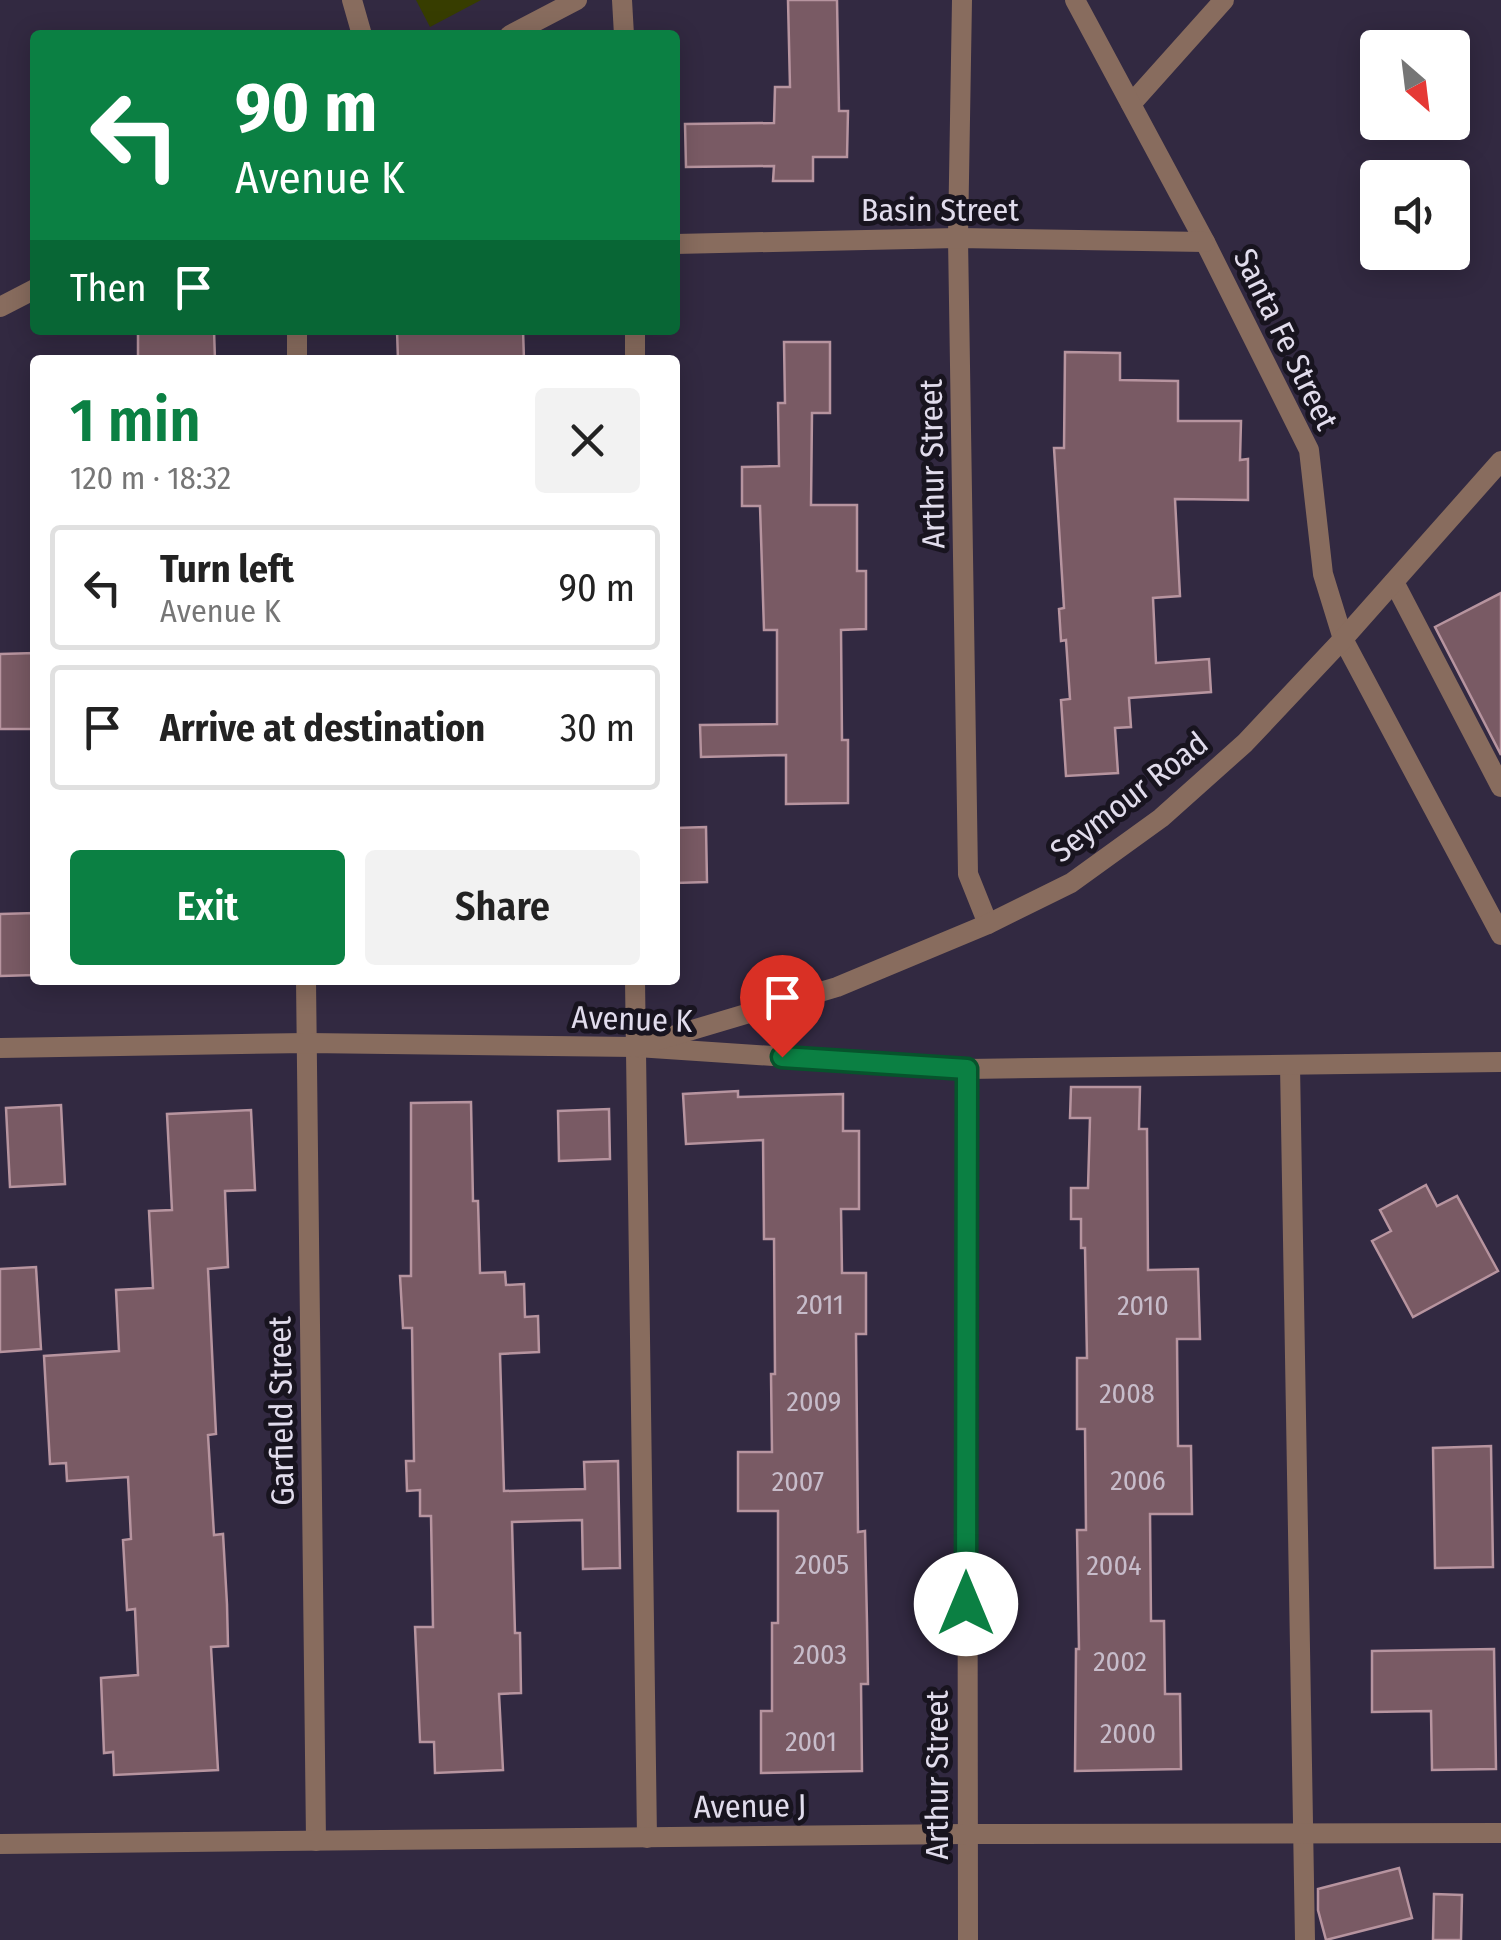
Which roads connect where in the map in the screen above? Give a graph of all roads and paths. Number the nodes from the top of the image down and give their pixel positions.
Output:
1 (352, 0) edge
2 (576, 0) edge
3 (622, 0) edge
4 (962, 0) edge
5 (1075, 0) edge
6 (1224, 0) edge
7 (361, 30) edge
8 (519, 30) edge
9 (624, 30) edge
10 (1131, 104) junction
11 (958, 238) junction
12 (1205, 242) junction
13 (680, 244) edge
14 (30, 291) edge
15 (0, 306) edge
16 (1501, 461) edge
17 (1394, 582) junction
18 (1343, 639) junction
19 (1501, 786) edge
20 (988, 924) junction
21 (1501, 935) edge
22 (306, 985) edge
23 (635, 985) edge
24 (307, 1043) junction
25 (635, 1047) junction
26 (0, 1048) edge
27 (1501, 1062) edge
28 (1290, 1064) junction
29 (967, 1069) junction
30 (1501, 1832) edge
31 (1303, 1833) junction
32 (966, 1834) junction
33 (647, 1838) junction
34 (316, 1842) junction
35 (0, 1844) edge
36 (968, 1940) edge
37 (1305, 1940) edge

1 - 7 street
2 - 8 street
3 - 9 street
4 - 11 street, Arthur Street
5 - 10 street, Santa Fe Street
6 - 10 street
10 - 12 street, Santa Fe Street
11 - 12 street, Basin Street
11 - 13 street, Basin Street
11 - 20 street, Arthur Street
12 - 18 street, Santa Fe Street
14 - 15 street
16 - 17 street, Seymour Road
17 - 18 street, Seymour Road
17 - 19 street
18 - 20 street, Seymour Road
18 - 21 street, Santa Fe Street
20 - 25 street, Seymour Road
22 - 24 street, Garfield Street
23 - 25 street
24 - 25 street, Avenue K
24 - 26 street, Avenue K
24 - 34 street, Garfield Street
25 - 29 street, Avenue K
25 - 33 street
27 - 28 street, Avenue K
28 - 29 street, Avenue K
28 - 31 street
29 - 32 street, Arthur Street
30 - 31 street, Avenue J
31 - 32 street, Avenue J
31 - 37 street
32 - 33 street, Avenue J
32 - 36 street, Arthur Street
33 - 34 street, Avenue J
34 - 35 street, Avenue J

